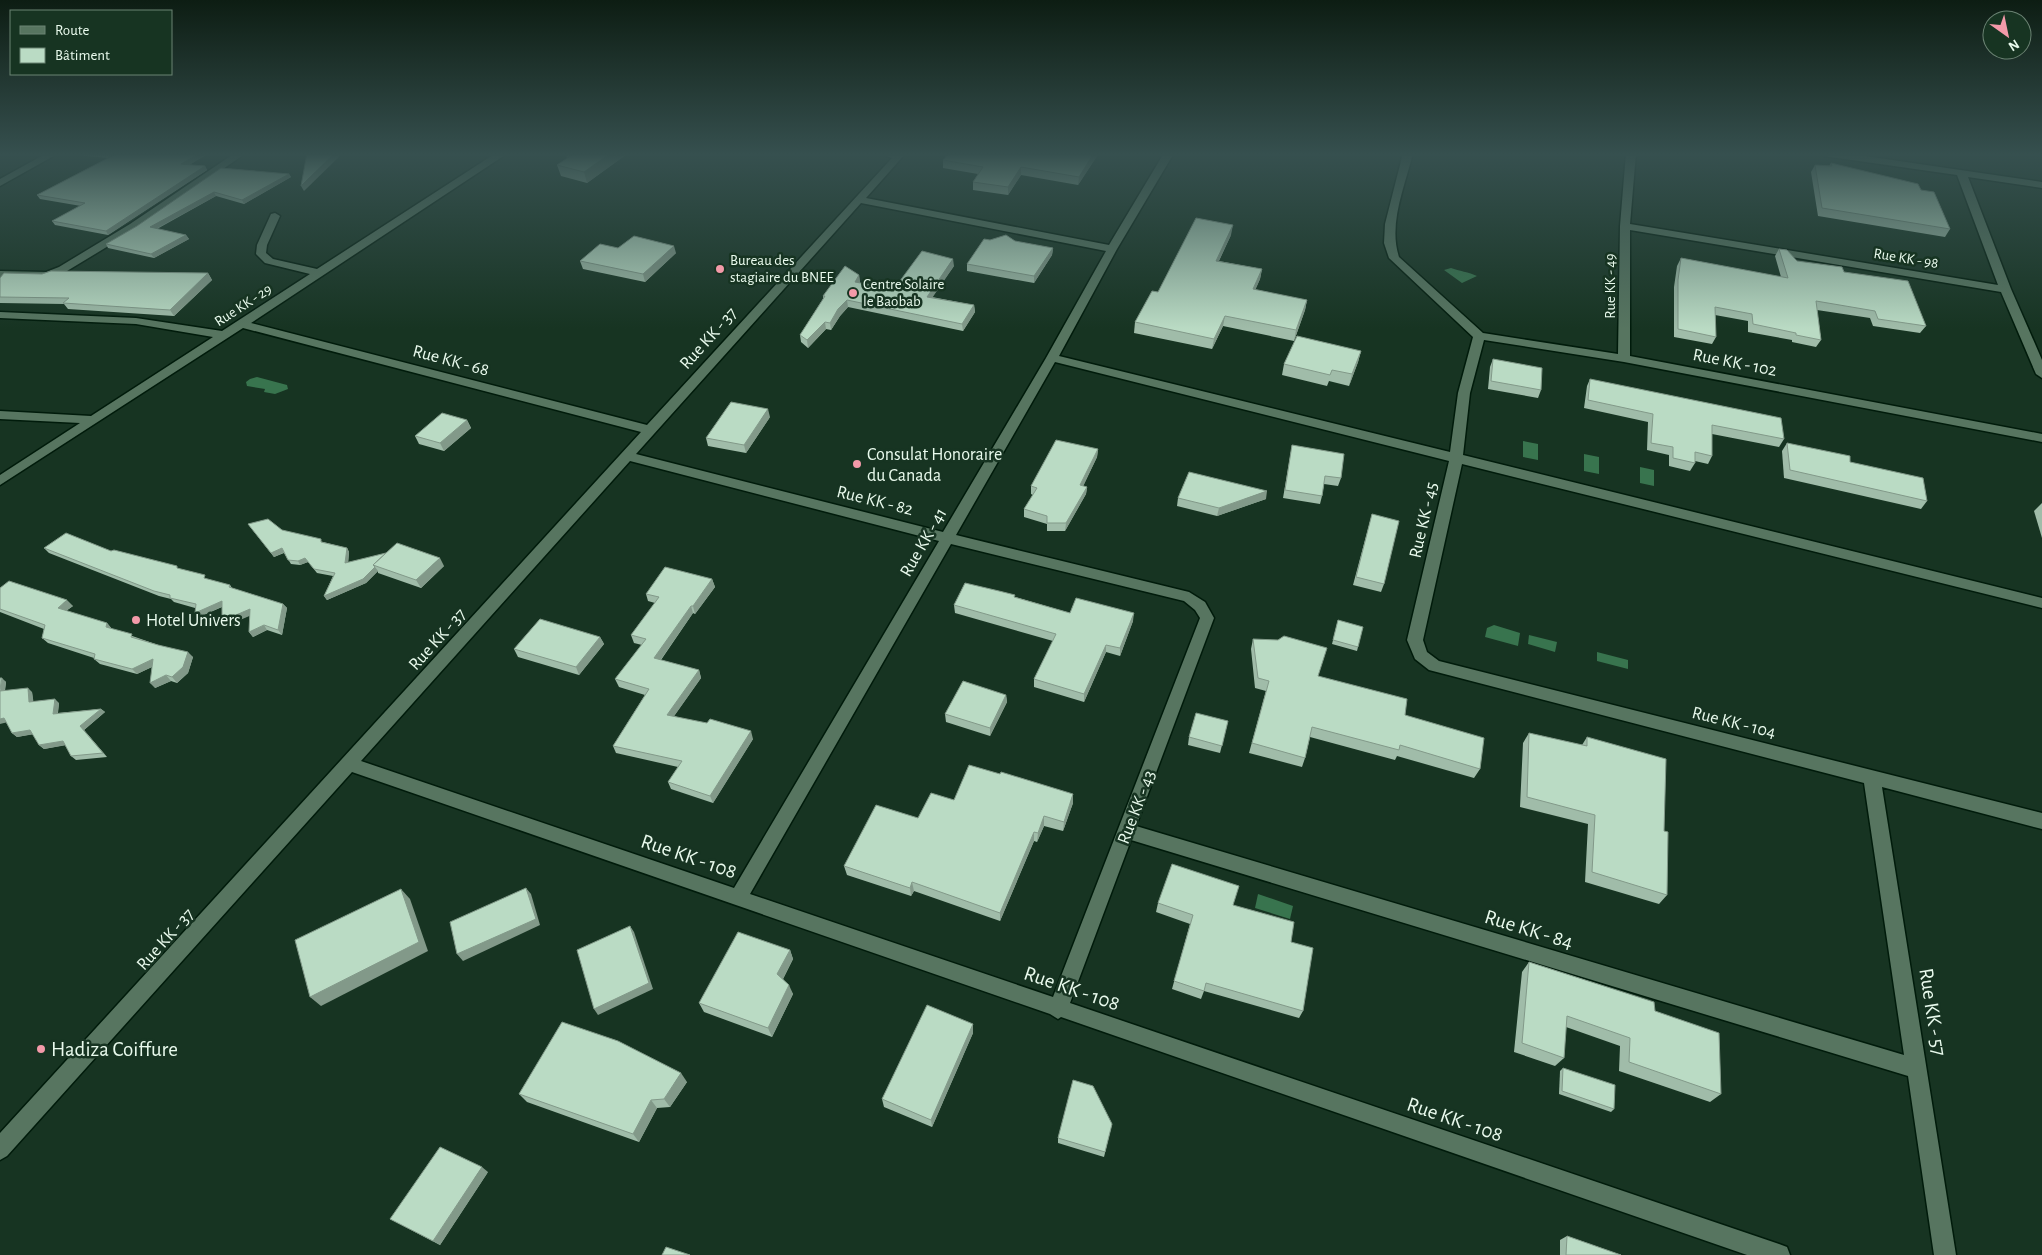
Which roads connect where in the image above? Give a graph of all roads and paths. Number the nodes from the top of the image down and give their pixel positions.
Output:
1 (155, 212) edge
2 (413, 212) edge
3 (849, 212) edge
4 (919, 212) edge
5 (1134, 212) edge
6 (1393, 212) edge
7 (1626, 212) edge
8 (1976, 212) edge
9 (275, 216) dead end
10 (1625, 226) junction
11 (1112, 249) junction
12 (319, 273) junction
13 (0, 274) edge
14 (2005, 289) junction
15 (0, 315) edge
16 (242, 324) junction
17 (225, 335) junction
18 (1479, 336) junction
19 (1052, 358) junction
20 (1624, 358) junction
21 (2042, 374) edge
22 (0, 415) edge
23 (94, 420) junction
24 (651, 430) junction
25 (2042, 438) edge
26 (627, 456) junction
27 (1456, 460) junction
28 (0, 481) edge
29 (948, 538) junction
30 (2042, 603) edge
31 (1200, 606) joint
32 (1420, 655) joint
33 (349, 764) junction
34 (1872, 777) junction
35 (2042, 822) edge
36 (1127, 831) junction
37 (738, 898) junction
38 (1058, 1009) junction
39 (1917, 1069) junction
40 (0, 1149) edge
41 (1779, 1255) edge
42 (1945, 1255) edge

1 - 13 street
2 - 12 street, Rue KK - 29
3 - 24 street, Rue KK - 37
4 - 11 street
5 - 11 street, Rue KK - 41
6 - 18 street
7 - 10 street, Rue KK - 49
8 - 14 street
9 - 12 street
10 - 14 street, Rue KK - 98
10 - 20 street, Rue KK - 49
11 - 19 street, Rue KK - 41
12 - 16 street, Rue KK - 29
14 - 21 street
15 - 17 street
16 - 17 street, Rue KK - 29
16 - 24 street, Rue KK - 68
17 - 23 street, Rue KK - 29
18 - 20 street, Rue KK - 102
18 - 27 street, Rue KK - 45
19 - 27 street
19 - 29 street, Rue KK - 41
20 - 25 street, Rue KK - 102
22 - 23 street
23 - 28 street, Rue KK - 29
24 - 26 street, Rue KK - 37
26 - 29 street, Rue KK - 82
26 - 33 street, Rue KK - 37
27 - 30 street
27 - 32 street, Rue KK - 45
29 - 31 street, Rue KK - 82
29 - 37 street, Rue KK - 41
31 - 36 street, Rue KK - 43
32 - 34 street, Rue KK - 104
33 - 37 street, Rue KK - 108
33 - 40 street, Rue KK - 37
34 - 35 street, Rue KK - 104
34 - 39 street, Rue KK - 57
36 - 38 street, Rue KK - 43
36 - 39 street, Rue KK - 84
37 - 38 street, Rue KK - 108
38 - 41 street, Rue KK - 108
39 - 42 street, Rue KK - 57

